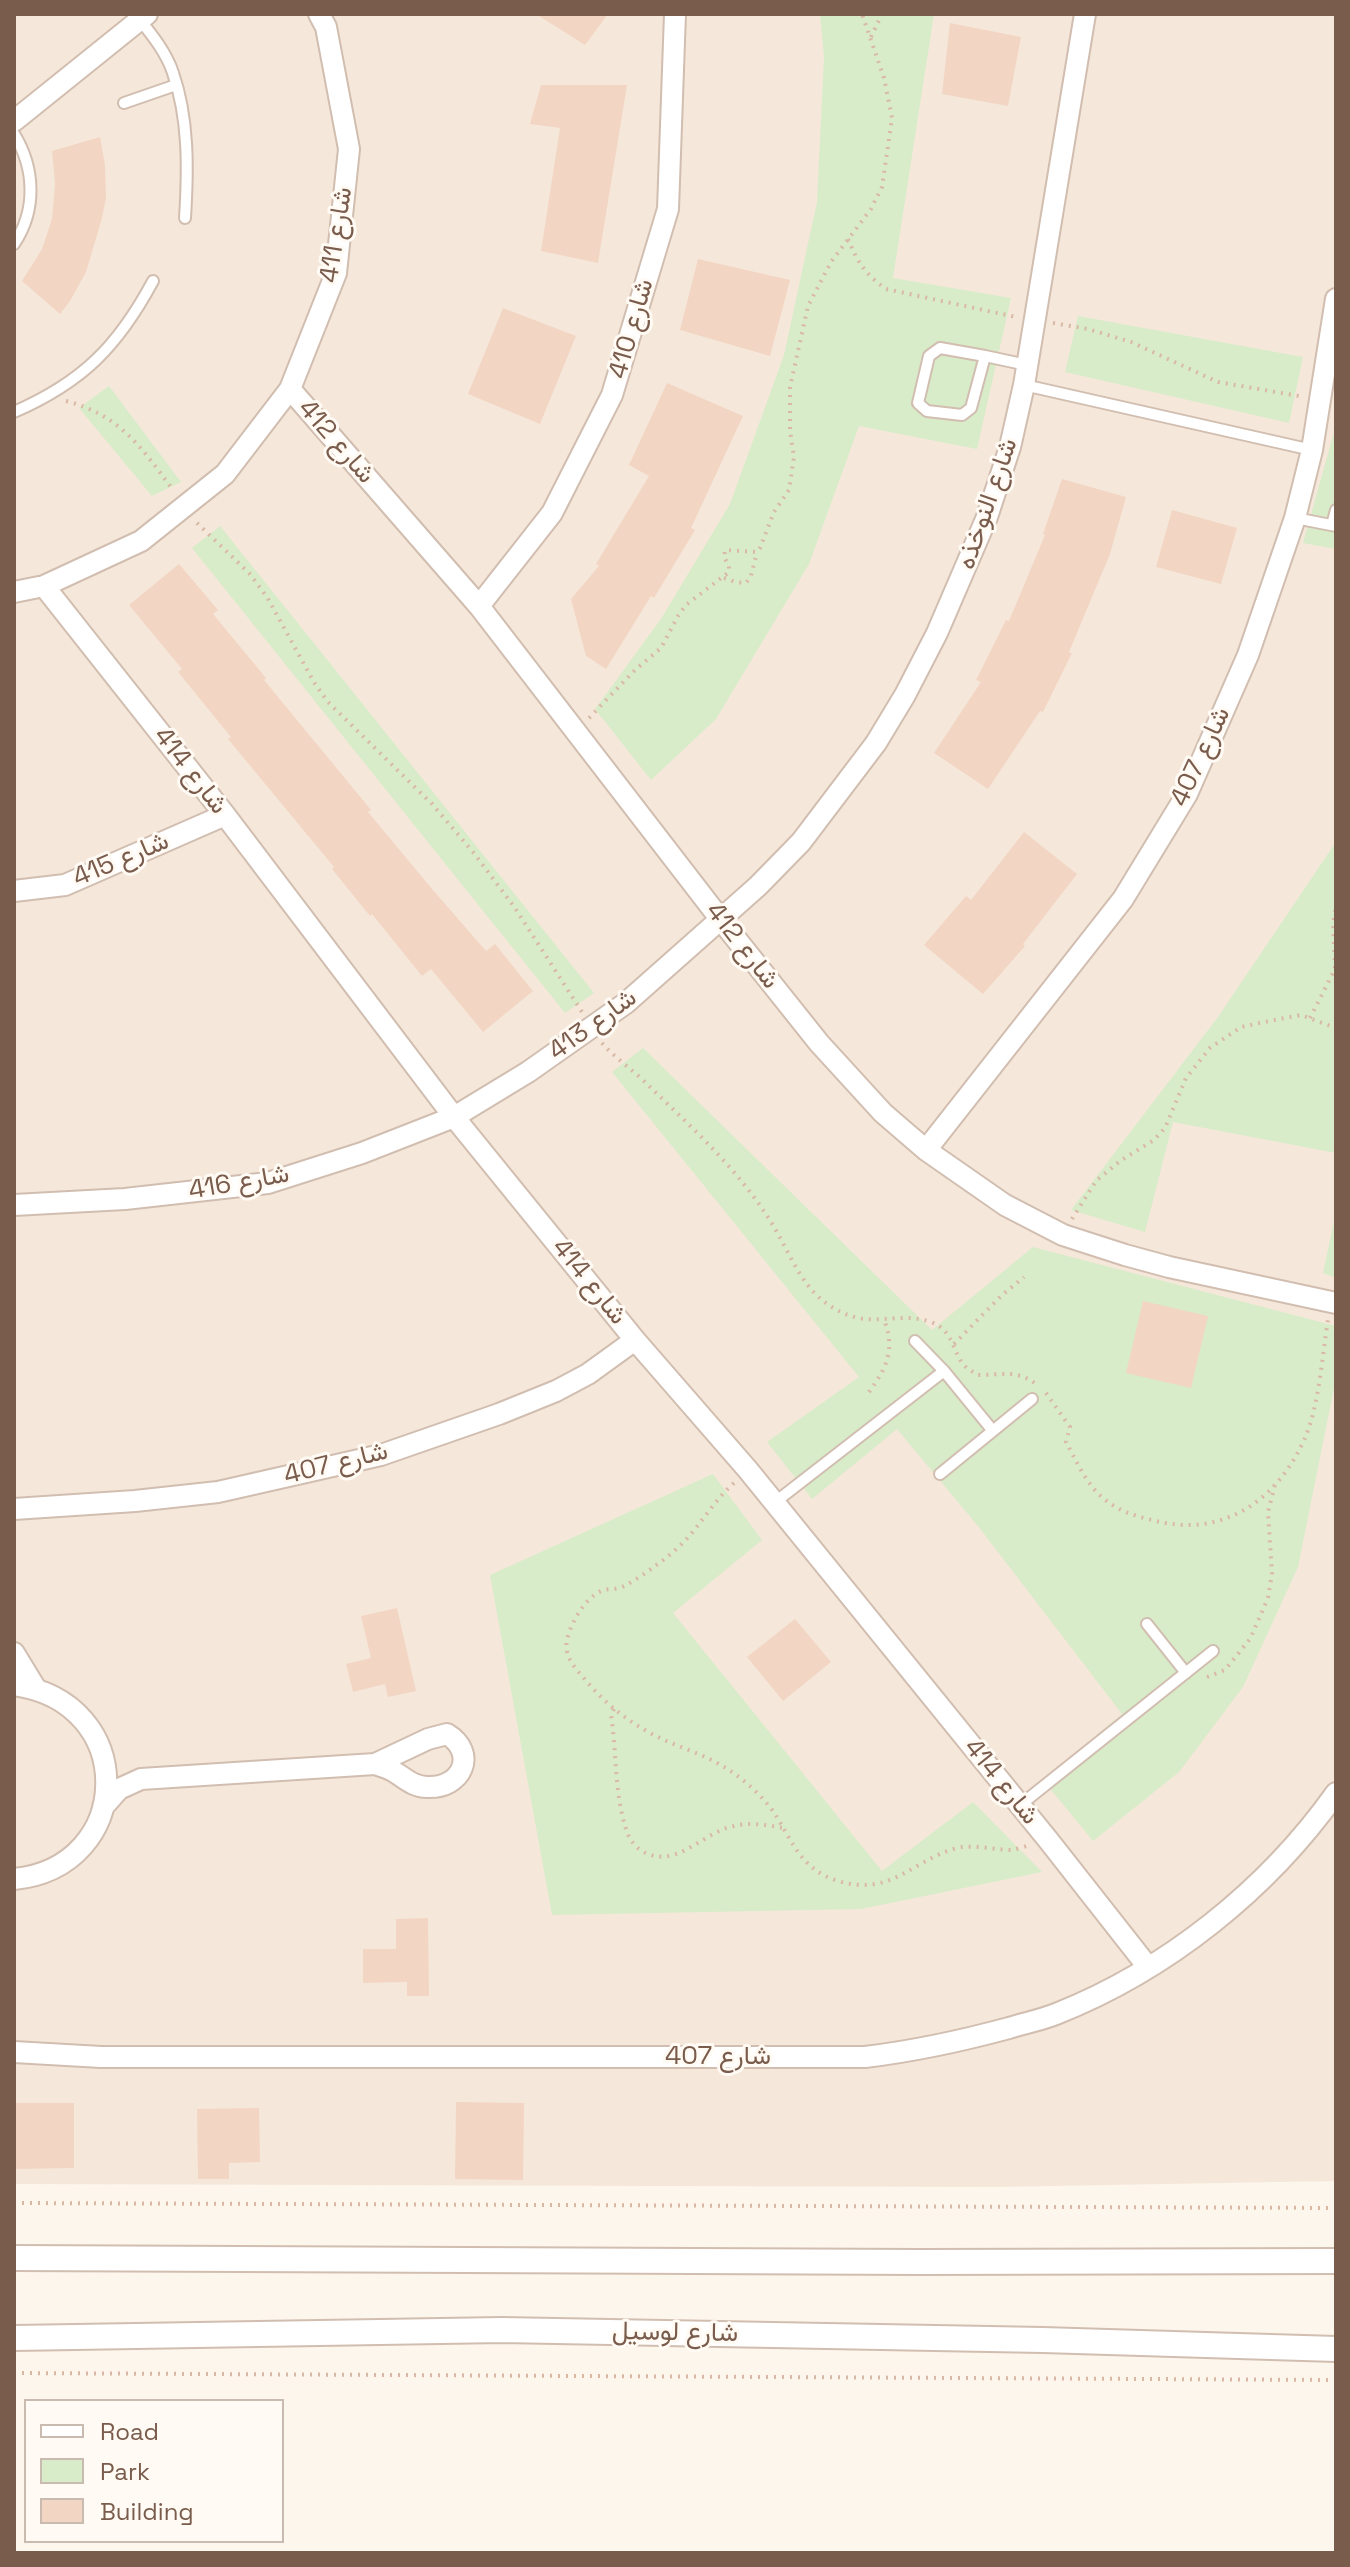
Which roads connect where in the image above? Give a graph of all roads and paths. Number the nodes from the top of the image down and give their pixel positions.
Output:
1 (319, 14) edge
2 (675, 14) edge
3 (862, 14) edge
4 (882, 14) edge
5 (1085, 14) edge
6 (143, 17) edge
7 (871, 37) junction
8 (176, 85) junction
9 (124, 103) dead end
10 (14, 121) edge
11 (14, 134) edge
12 (185, 218) dead end
13 (848, 239) junction
14 (14, 244) edge
15 (153, 281) dead end
16 (1336, 299) edge
17 (1035, 320) junction
18 (985, 356) junction
19 (1027, 365) junction
20 (1024, 385) junction
21 (290, 389) junction
22 (48, 396) junction
23 (1320, 400) junction
24 (14, 412) edge
25 (1312, 450) junction
26 (185, 506) junction
27 (1336, 510) edge
28 (1295, 518) junction
29 (1334, 526) edge
30 (200, 527) dead end
31 (757, 552) junction
32 (724, 578) junction
33 (44, 586) junction
34 (14, 592) edge
35 (479, 606) junction
36 (576, 732) junction
37 (225, 815) junction
38 (14, 891) edge
39 (1336, 907) edge
40 (721, 920) junction
41 (1336, 969) edge
42 (1310, 1018) junction
43 (591, 1028) junction
44 (1336, 1028) edge
45 (606, 1047) dead end
46 (454, 1117) junction
47 (926, 1150) junction
48 (14, 1205) edge
49 (1063, 1235) junction
50 (1024, 1277) dead end
51 (1334, 1302) edge
52 (884, 1320) junction
53 (635, 1340) junction
54 (915, 1341) dead end
55 (954, 1344) junction
56 (944, 1371) junction
57 (869, 1392) dead end
58 (1032, 1399) dead end
59 (993, 1431) junction
60 (748, 1470) junction
61 (940, 1474) dead end
62 (1276, 1483) junction
63 (774, 1503) junction
64 (14, 1509) edge
65 (1147, 1624) dead end
66 (1213, 1651) dead end
67 (14, 1653) edge
68 (1197, 1664) junction
69 (1186, 1673) junction
70 (14, 1685) edge
71 (36, 1689) junction
72 (614, 1709) junction
73 (99, 1744) junction
74 (375, 1764) dead end
75 (141, 1779) junction
76 (1336, 1793) edge
77 (1019, 1806) junction
78 (103, 1807) junction
79 (783, 1828) junction
80 (1049, 1841) junction
81 (14, 1879) edge
82 (1148, 1967) junction
83 (14, 2052) edge
84 (14, 2203) edge
85 (1336, 2208) edge
86 (14, 2258) edge
87 (1336, 2261) edge
88 (14, 2338) edge
89 (1336, 2349) edge
90 (14, 2373) edge
91 (1336, 2380) edge

1 - 21 street, شارع 411
2 - 35 street, شارع 410
3 - 7 path
4 - 7 path
5 - 17 street, شارع النوخذه
6 - 8 lane
6 - 10 street
7 - 13 path
8 - 9 lane
8 - 12 lane
11 - 14 lane
13 - 17 path
13 - 31 path
15 - 22 lane
16 - 23 street, شارع 407
17 - 19 street, شارع النوخذه
17 - 23 path
18 - 18 lane
18 - 19 lane
19 - 20 street, شارع النوخذه
20 - 25 lane
20 - 40 street, شارع النوخذه
21 - 26 street, شارع 411
21 - 35 street, شارع 412
22 - 24 lane
22 - 26 path
23 - 25 street, شارع 407
25 - 28 street, شارع 407
26 - 33 street, شارع 411
27 - 29 lane
28 - 29 lane
28 - 47 street, شارع 407
30 - 43 path
31 - 32 path
31 - 32 path
32 - 36 path
33 - 34 street, شارع 411
33 - 37 street, شارع 414
35 - 36 street, شارع 412
36 - 40 street, شارع 412
37 - 38 street, شارع 415
37 - 46 street, شارع 414
39 - 41 path
40 - 43 street, شارع 413
40 - 47 street, شارع 412
41 - 42 path
42 - 44 path
42 - 49 path
43 - 46 street, شارع 413
45 - 52 path
46 - 48 street, شارع 416
46 - 53 street, شارع 414
47 - 49 street, شارع 412
49 - 51 street, شارع 412
50 - 55 path
51 - 62 path
52 - 55 path
52 - 57 path
53 - 60 street, شارع 414
53 - 64 street, شارع 407
54 - 56 lane
55 - 62 path
56 - 59 lane
56 - 63 lane
58 - 59 lane
59 - 61 lane
60 - 63 street, شارع 414
60 - 72 path
62 - 68 path
63 - 77 street, شارع 414
65 - 69 lane
66 - 68 lane
67 - 71 street
68 - 69 lane
69 - 77 lane
70 - 71 street
71 - 73 street
72 - 79 path
72 - 79 path
73 - 75 street
73 - 78 street
74 - 75 street
75 - 78 street
76 - 82 street, شارع 407
77 - 80 street, شارع 414
78 - 81 street
79 - 80 path
80 - 82 street, شارع 414
82 - 83 street, شارع 407
84 - 85 path
86 - 87 street
88 - 89 street, شارع لوسيل
90 - 91 path

